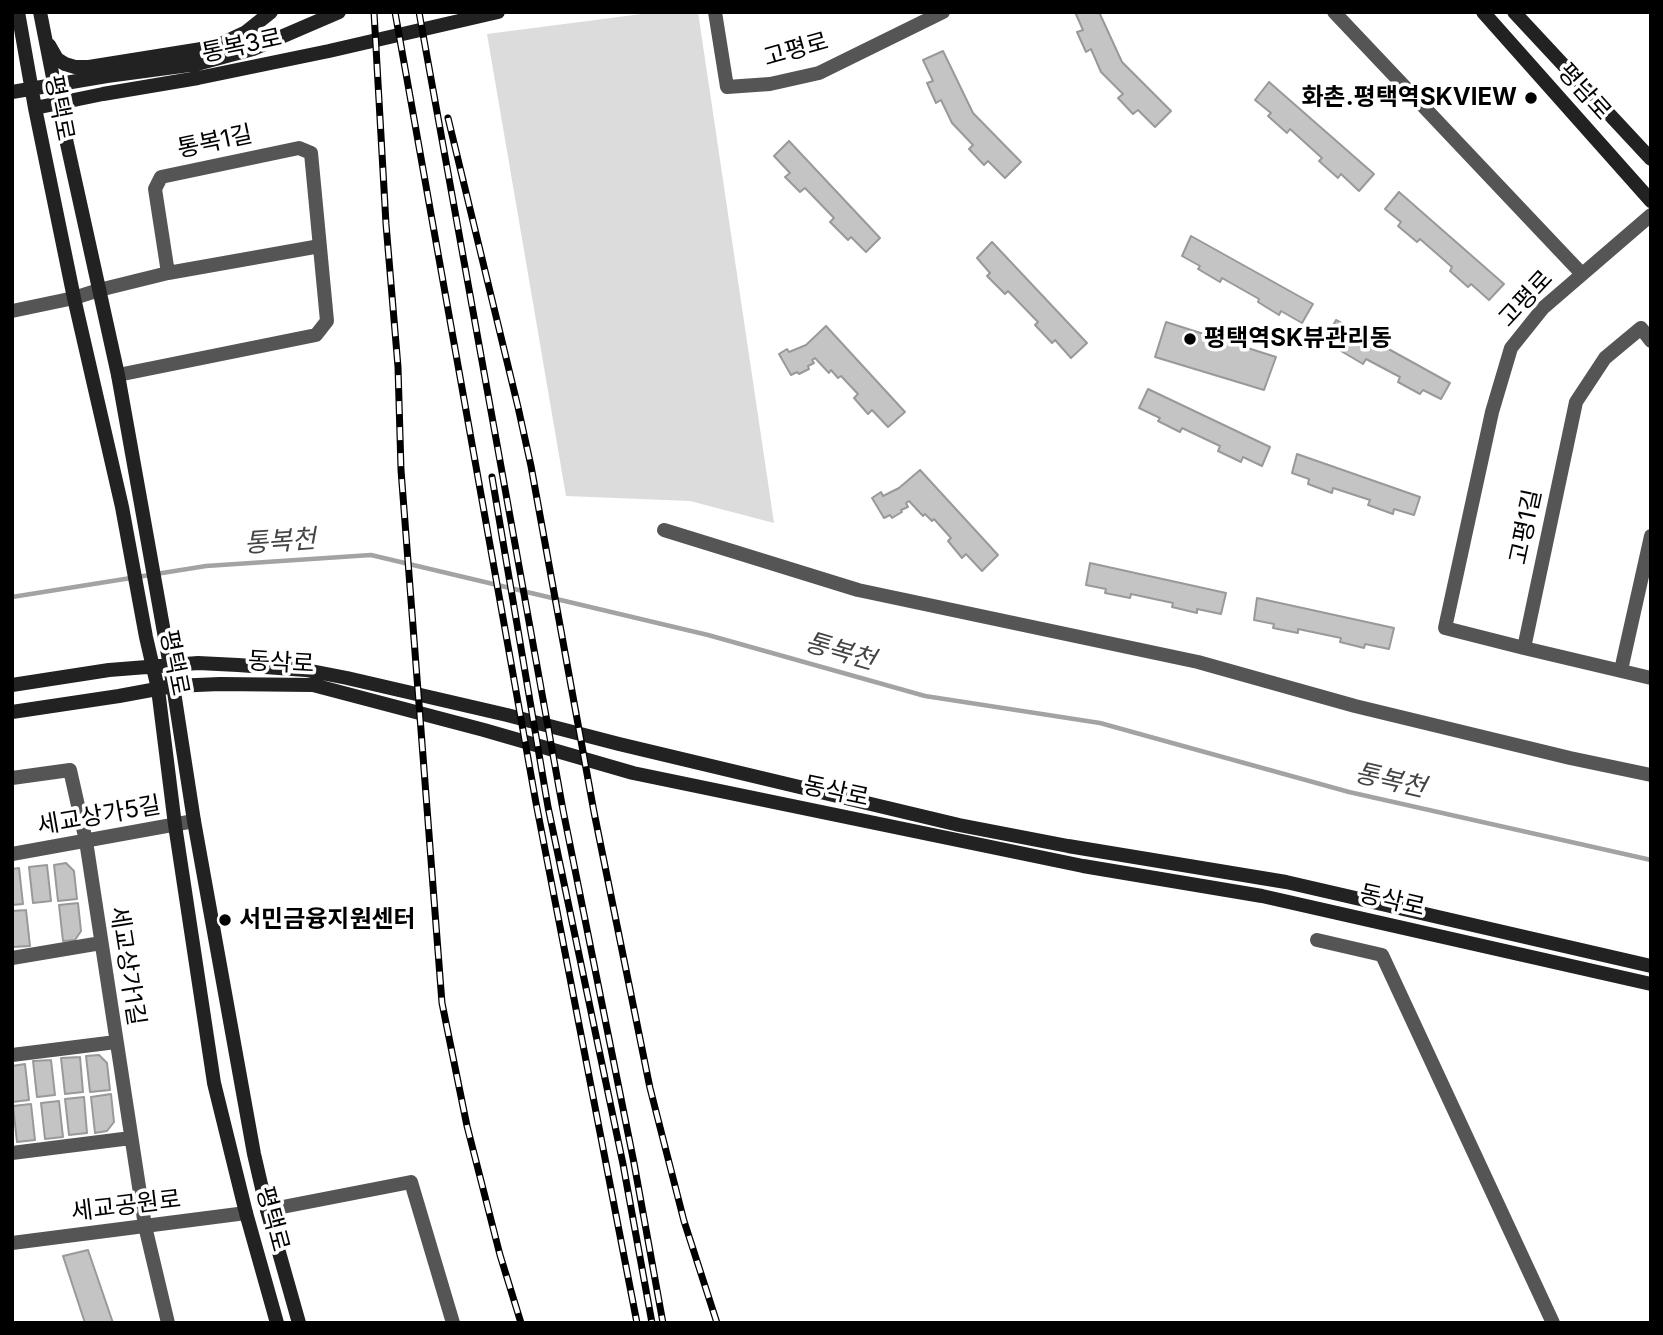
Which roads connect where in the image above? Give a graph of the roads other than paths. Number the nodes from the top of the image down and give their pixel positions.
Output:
1 (18, 12) edge
2 (40, 12) edge
3 (271, 12) edge
4 (338, 12) edge
5 (498, 12) edge
6 (715, 12) edge
7 (943, 12) edge
8 (1334, 12) edge
9 (1483, 12) edge
10 (1514, 12) edge
11 (44, 34) junction
12 (54, 84) junction
13 (32, 89) junction
14 (12, 92) edge
15 (58, 103) junction
16 (35, 108) junction
17 (1651, 159) edge
18 (1651, 201) edge
19 (1651, 215) edge
20 (320, 246) junction
21 (169, 273) junction
22 (1582, 274) junction
23 (99, 290) junction
24 (74, 298) junction
25 (12, 311) edge
26 (1651, 341) edge
27 (118, 375) junction
28 (664, 530) dead end
29 (1651, 536) edge
30 (1524, 648) junction
31 (170, 666) junction
32 (153, 667) junction
33 (1621, 670) junction
34 (1651, 678) edge
35 (12, 685) edge
36 (173, 686) junction
37 (158, 689) junction
38 (12, 712) edge
39 (1651, 775) edge
40 (12, 778) edge
41 (194, 821) junction
42 (175, 825) junction
43 (86, 841) junction
44 (12, 854) edge
45 (1317, 940) dead end
46 (101, 943) junction
47 (12, 958) edge
48 (1651, 966) edge
49 (1651, 984) edge
50 (116, 1042) junction
51 (12, 1055) edge
52 (131, 1138) junction
53 (12, 1153) edge
54 (267, 1210) junction
55 (246, 1213) junction
56 (145, 1226) junction
57 (12, 1243) edge
58 (168, 1323) edge
59 (277, 1323) edge
60 (299, 1323) edge
61 (453, 1323) edge
62 (1553, 1323) edge

1 - 13 street, 평택로
2 - 11 street, 평택로
3 - 11 street, 통복3로
4 - 12 street
5 - 15 street, 통복3로
6 - 7 street, 고평로
8 - 22 street, 고평로
9 - 18 street, 평남로
10 - 17 street, 평남로
11 - 12 street, 평택로
12 - 13 street
12 - 15 street, 평택로
13 - 14 street
13 - 16 street, 평택로
15 - 16 street, 통복3로
15 - 23 street, 평택로
16 - 24 street, 평택로
19 - 22 street
20 - 21 street
20 - 21 street, 통복1길
20 - 27 street, 통복1길
21 - 23 street
22 - 30 street, 고평로
23 - 24 street
23 - 27 street, 평택로
24 - 25 street
24 - 32 street, 평택로
26 - 30 street, 고평1길
27 - 31 street, 평택로
28 - 39 street
29 - 33 street
30 - 33 street
31 - 32 street, 동삭로
31 - 36 street, 평택로
31 - 48 street, 동삭로
32 - 35 street, 동삭로
32 - 37 street, 평택로
33 - 34 street
36 - 37 street, 동삭로
36 - 41 street, 평택로
36 - 49 street, 동삭로
37 - 38 street, 동삭로
37 - 42 street, 평택로
40 - 43 street, 세교상가1길
41 - 42 street, 세교상가5길
41 - 54 street, 평택로
42 - 43 street, 세교상가5길
42 - 55 street, 평택로
43 - 44 street, 세교상가5길
43 - 46 street, 세교상가1길
45 - 62 street
46 - 47 street
46 - 50 street, 세교상가1길
50 - 51 street
50 - 52 street, 세교상가1길
52 - 53 street
52 - 56 street, 세교상가1길
54 - 60 street, 평택로
54 - 61 street
55 - 56 street, 세교공원로
55 - 59 street, 평택로
56 - 57 street, 세교공원로
56 - 58 street, 세교상가1길

